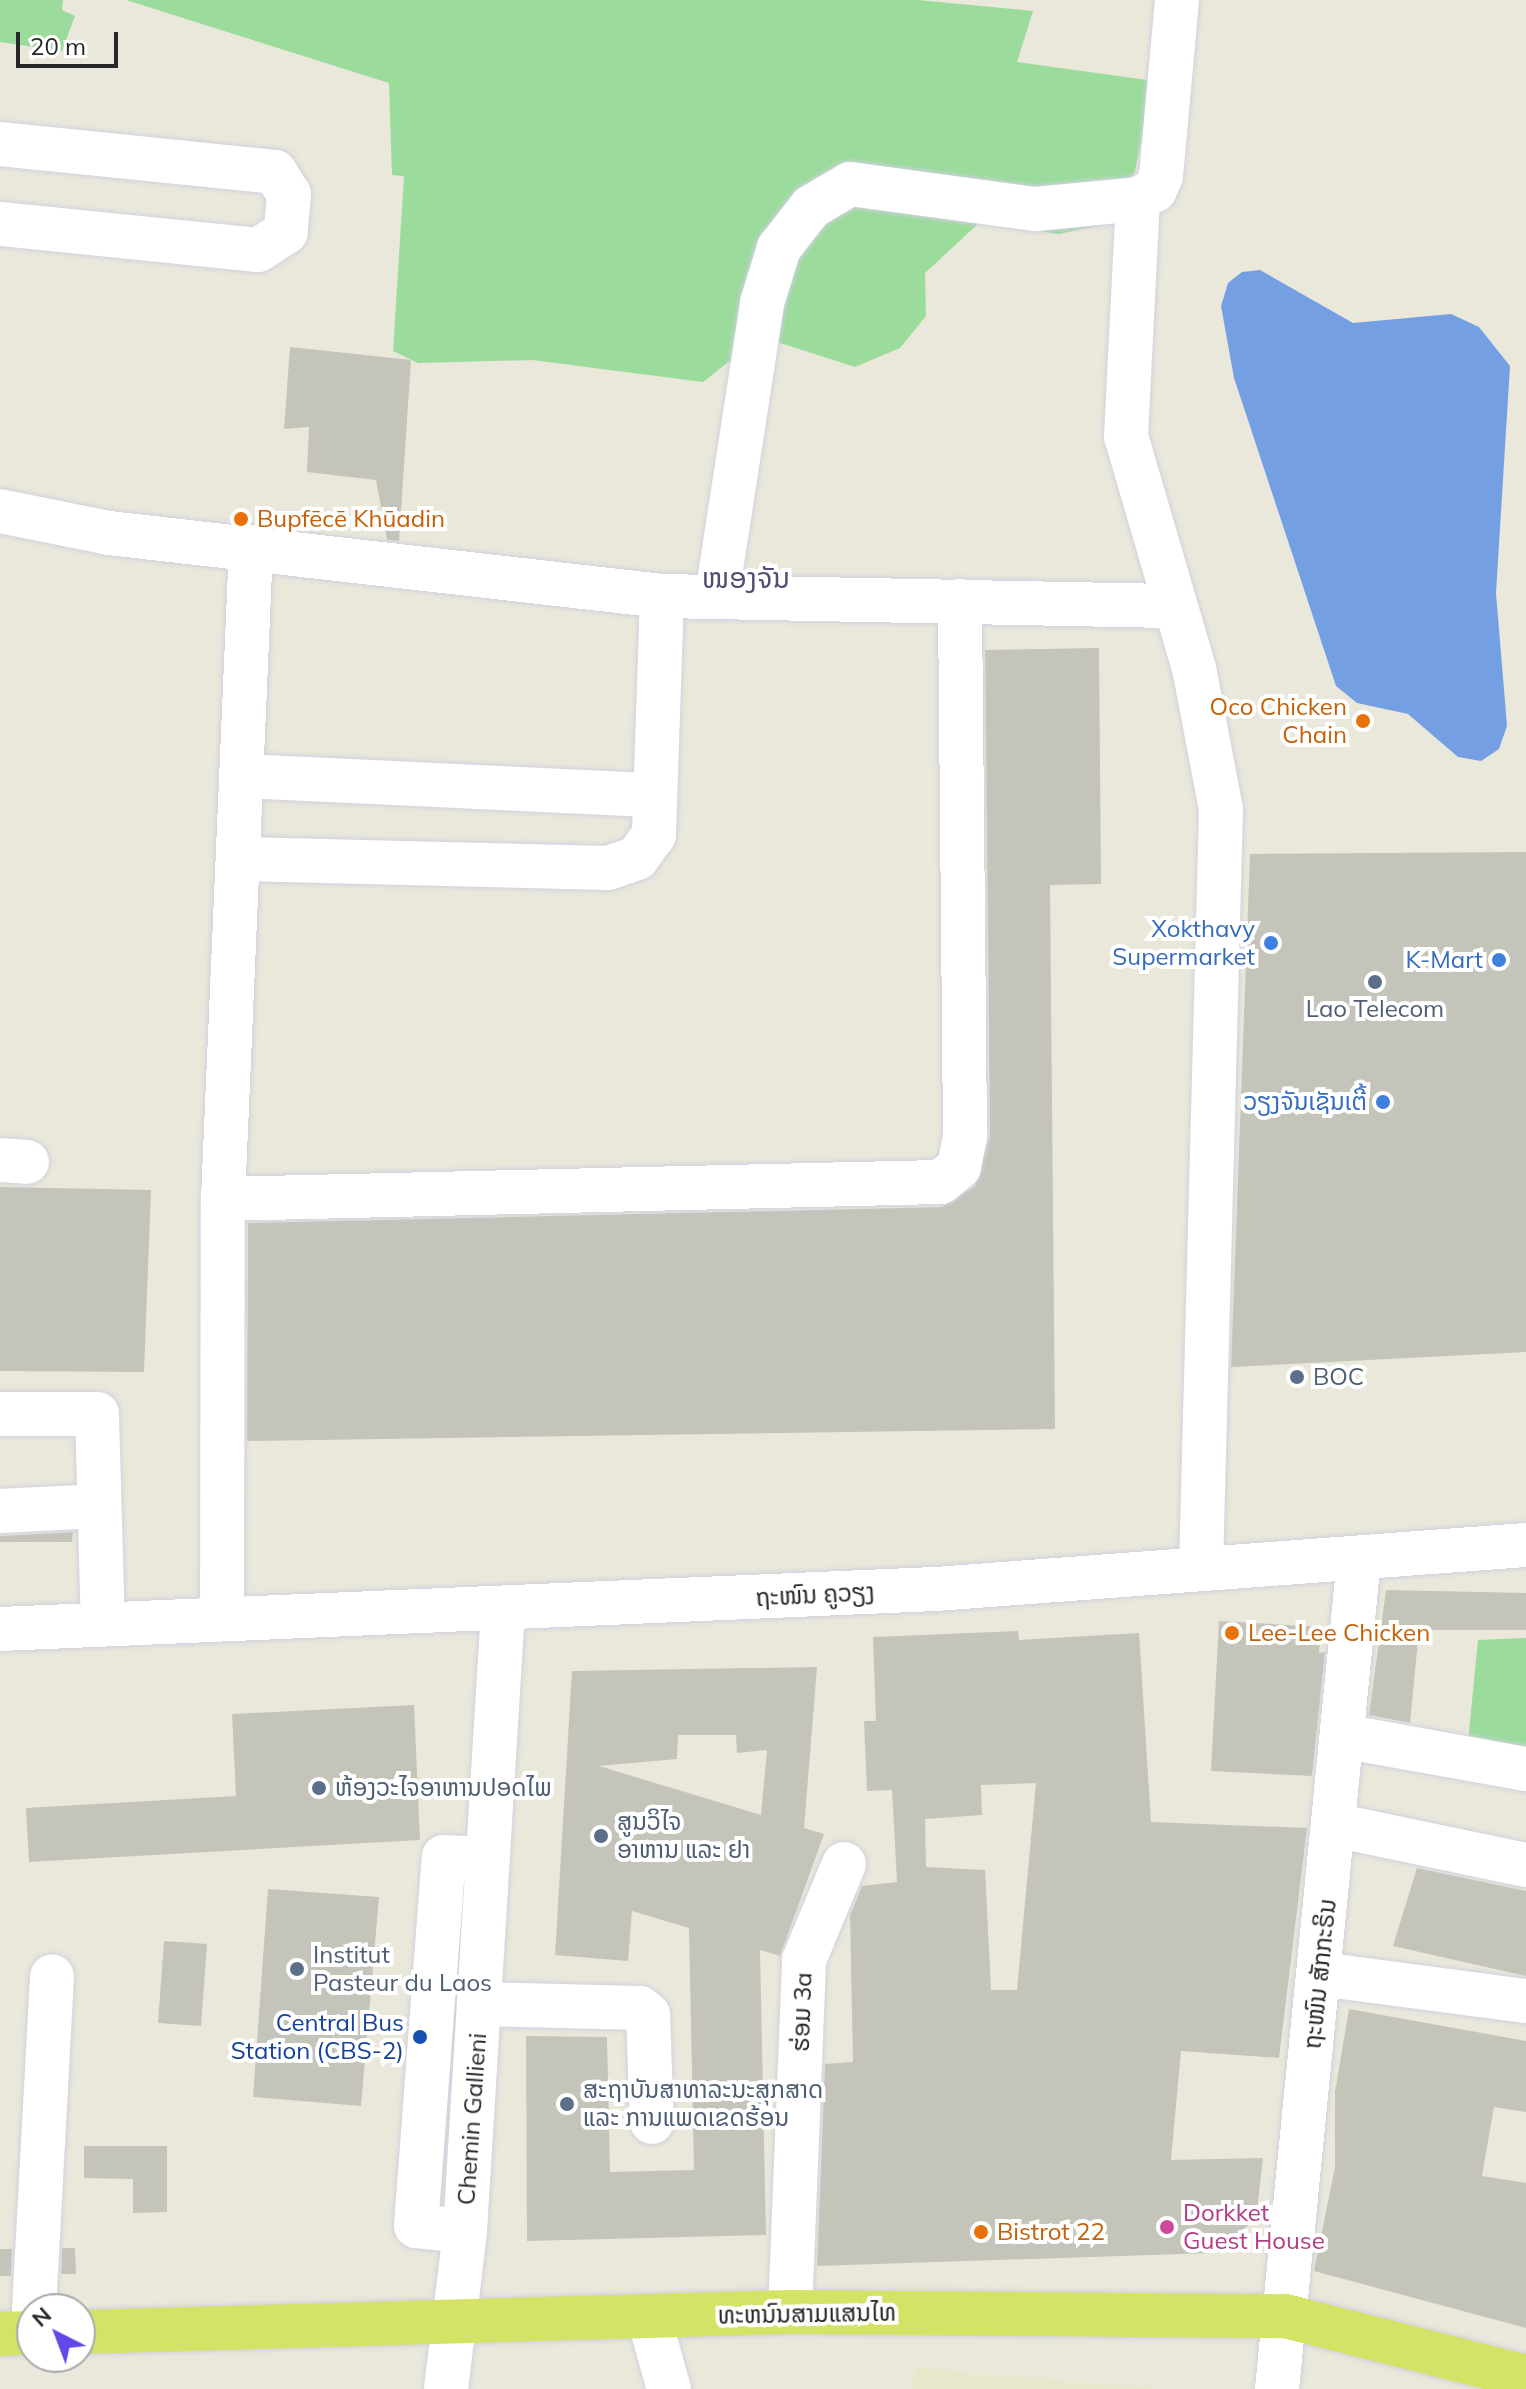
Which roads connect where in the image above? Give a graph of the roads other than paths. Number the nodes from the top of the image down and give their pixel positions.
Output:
1 (1177, 0) edge
2 (0, 144) edge
3 (1138, 199) junction
4 (0, 224) edge
5 (0, 511) edge
6 (251, 547) junction
7 (717, 595) junction
8 (662, 596) junction
9 (960, 601) junction
10 (1171, 606) junction
11 (244, 776) junction
12 (654, 795) junction
13 (242, 859) junction
14 (223, 1199) junction
15 (0, 1414) edge
16 (99, 1506) junction
17 (0, 1511) edge
18 (1526, 1545) edge
19 (1359, 1559) junction
20 (1201, 1568) junction
21 (503, 1609) junction
22 (222, 1619) junction
23 (103, 1623) junction
24 (0, 1629) edge
25 (1342, 1736) junction
26 (1526, 1769) edge
27 (1334, 1825) junction
28 (488, 1859) junction
29 (844, 1864) dead end
30 (1526, 1865) edge
31 (1320, 1974) junction
32 (52, 1976) dead end
33 (1526, 2001) edge
34 (479, 2004) junction
35 (652, 2122) dead end
36 (465, 2231) junction
37 (35, 2293) edge
38 (790, 2312) junction
39 (1285, 2316) junction
40 (649, 2318) junction
41 (454, 2322) junction
42 (96, 2332) edge
43 (1526, 2377) edge
44 (446, 2389) edge
45 (669, 2389) edge
46 (1277, 2389) edge

1 - 3 street
2 - 4 street
3 - 7 street
3 - 10 street
5 - 6 street
6 - 8 street
6 - 11 street
7 - 8 street
7 - 9 street
8 - 12 street
9 - 10 street
9 - 14 street
10 - 20 street
11 - 12 street
11 - 13 street
12 - 13 street
13 - 14 street
14 - 22 street
15 - 16 street
16 - 17 street
16 - 23 street
18 - 19 street, ຖະໜົນ ຄູວຽງ
19 - 20 street, ຖະໜົນ ຄູວຽງ
19 - 25 street, ຖະໜົນ ສັກກະຣິນ
20 - 21 street, ຖະໜົນ ຄູວຽງ
21 - 22 street, ຖະໜົນ ຄູວຽງ
21 - 28 street, Chemin Gallieni
22 - 23 street, ຖະໜົນ ຄູວຽງ
23 - 24 street, ຖະໜົນ ຄູວຽງ
25 - 26 street
25 - 27 street, ຖະໜົນ ສັກກະຣິນ
27 - 30 street
27 - 31 street, ຖະໜົນ ສັກກະຣິນ
28 - 34 street, Chemin Gallieni
28 - 36 street
29 - 38 street, ຮ່ອມ 3a
31 - 33 street
31 - 39 street, ຖະໜົນ ສັກກະຣິນ
32 - 37 street
34 - 35 street
34 - 36 street, Chemin Gallieni
36 - 41 street, Chemin Gallieni
38 - 39 main road, ທະຫນົນສາມແສນໄທ
38 - 40 main road, ທະຫນົນສາມແສນໄທ
39 - 43 main road, ທະຫນົນສາມແສນໄທ
39 - 46 street, ຖະໜົນ ສັກກະຣິນ
40 - 41 main road, ທະຫນົນສາມແສນໄທ
40 - 45 street
41 - 42 main road, ທະຫນົນສາມແສນໄທ
41 - 44 street, Chemin Gallieni

